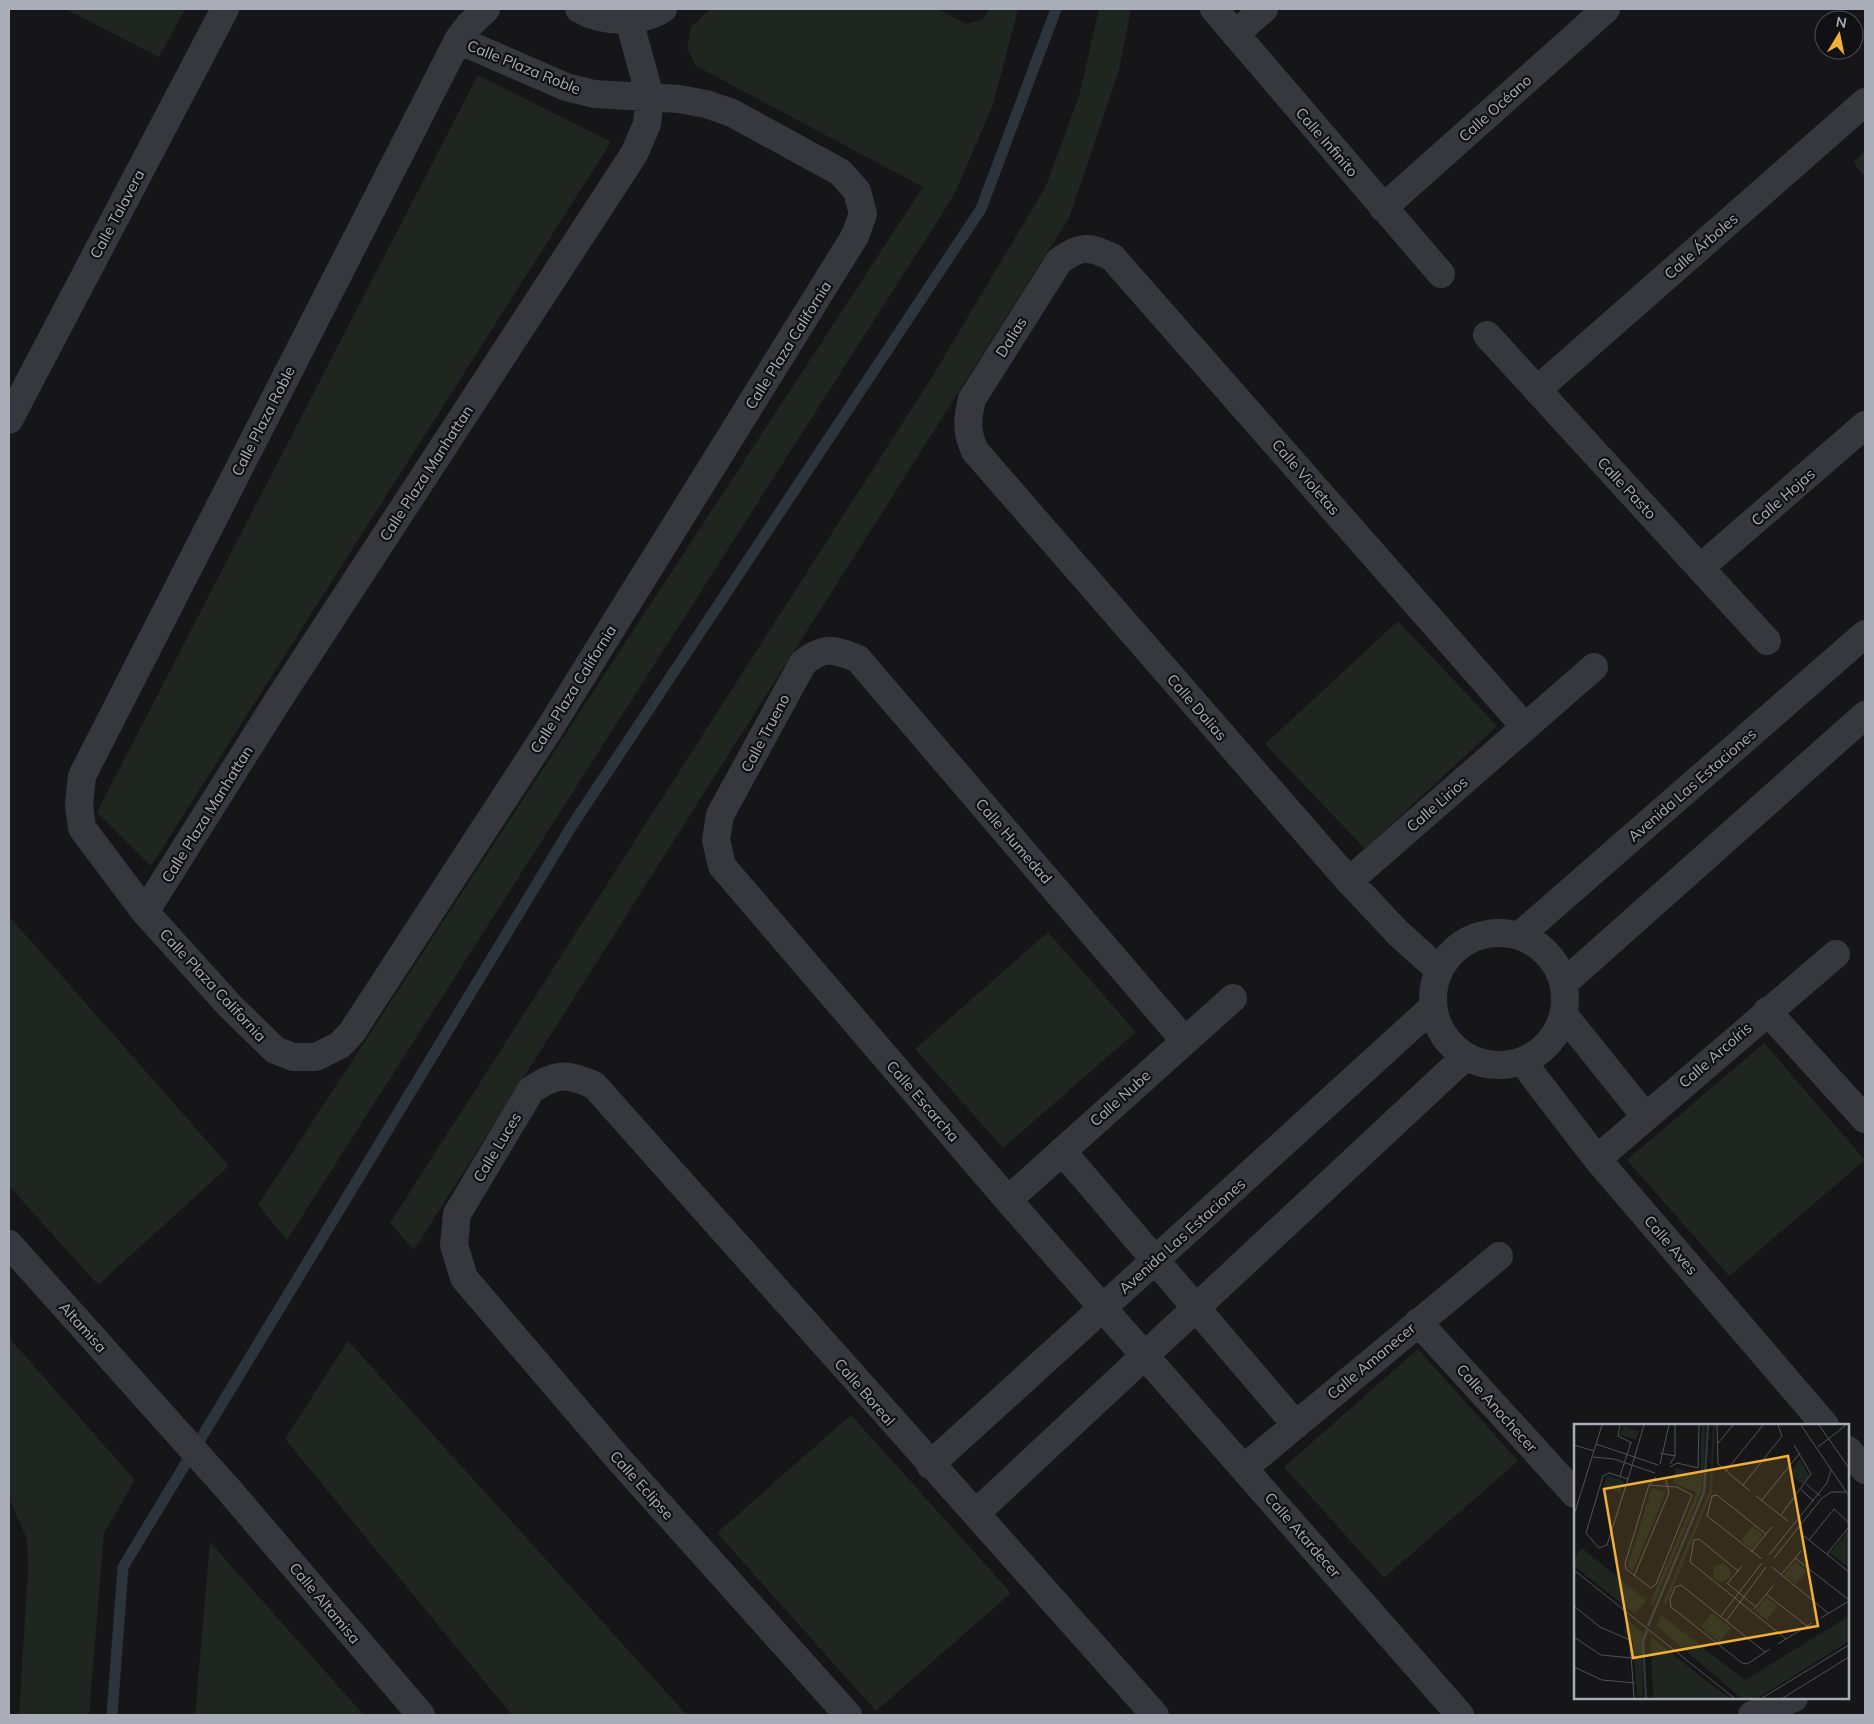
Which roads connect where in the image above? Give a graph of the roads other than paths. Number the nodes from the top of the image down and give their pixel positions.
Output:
1 (225, 9) edge
2 (486, 9) edge
3 (579, 9) edge
4 (663, 9) edge
5 (1214, 9) edge
6 (1264, 9) edge
7 (1606, 9) edge
8 (629, 20) junction
9 (1235, 34) junction
10 (458, 40) junction
11 (650, 97) junction
12 (1865, 102) edge
13 (1383, 208) junction
14 (1075, 249) joint
15 (1441, 274) dead end
16 (1487, 335) dead end
17 (1537, 390) junction
18 (9, 420) edge
19 (1865, 425) edge
20 (968, 435) joint
21 (1700, 568) junction
22 (1865, 634) edge
23 (1767, 641) dead end
24 (837, 650) joint
25 (1594, 667) dead end
26 (1865, 715) edge
27 (1525, 727) junction
28 (78, 805) joint
29 (716, 840) joint
30 (1349, 881) junction
31 (146, 912) junction
32 (1519, 936) junction
33 (1836, 954) dead end
34 (1439, 970) junction
35 (1564, 982) junction
36 (1233, 998) dead end
37 (1433, 1006) junction
38 (1767, 1011) junction
39 (1564, 1015) junction
40 (1184, 1040) junction
41 (1466, 1056) junction
42 (1522, 1061) junction
43 (570, 1076) joint
44 (1645, 1116) junction
45 (1865, 1120) edge
46 (1062, 1150) junction
47 (1597, 1159) junction
48 (1008, 1200) junction
49 (9, 1244) edge
50 (454, 1245) joint
51 (1499, 1256) dead end
52 (1155, 1260) junction
53 (1196, 1307) junction
54 (1103, 1308) junction
55 (1418, 1322) junction
56 (1145, 1355) junction
57 (1824, 1424) edge
58 (1296, 1425) junction
59 (1849, 1451) edge
60 (930, 1465) junction
61 (1244, 1468) junction
62 (1865, 1470) edge
63 (229, 1490) joint
64 (1574, 1493) edge
65 (976, 1513) junction
66 (1790, 1699) edge
67 (1758, 1708) edge
68 (421, 1715) edge
69 (848, 1715) edge
70 (1155, 1715) edge
71 (1460, 1715) edge

1 - 18 street, Calle Talavera
2 - 10 street, Calle Plaza Roble
3 - 8 street
4 - 8 street
5 - 9 street, Calle Infinito
6 - 9 street
7 - 13 street, Calle Océano
8 - 11 street, Calle Plaza Manhattan
9 - 13 street, Calle Infinito
10 - 11 street, Calle Plaza Roble
10 - 28 street, Calle Plaza Roble
11 - 31 street, Calle Plaza Manhattan
11 - 31 street, Calle Plaza California
12 - 17 street, Calle Árboles
13 - 15 street, Calle Infinito
14 - 20 street, Dalias
14 - 27 street, Calle Violetas
16 - 17 street, Calle Pasto
17 - 21 street, Calle Pasto
19 - 21 street, Calle Hojas
20 - 30 street, Calle Dalias
21 - 23 street, Calle Pasto
22 - 32 street, Avenida Las Estaciones
24 - 29 street, Calle Trueno
24 - 40 street, Calle Humedad
25 - 27 street, Calle Lirios
26 - 35 street
27 - 30 street, Calle Lirios
28 - 31 street, Calle Plaza California
29 - 48 street, Calle Escarcha
30 - 34 street, Calle Dalias
32 - 34 street
32 - 35 street
33 - 38 street, Calle Arcoíris
34 - 37 street
35 - 39 street
36 - 40 street, Calle Nube
37 - 41 street
37 - 52 street, Avenida Las Estaciones
38 - 44 street, Calle Arcoíris
38 - 45 street
39 - 42 street
39 - 44 street
40 - 46 street, Calle Nube
41 - 42 street
41 - 53 street
42 - 47 street, Calle Aves
43 - 50 street, Calle Luces
43 - 60 street, Calle Boreal
44 - 47 street, Calle Arcoíris
46 - 48 street, Calle Nube
46 - 52 street
47 - 57 street, Calle Aves
48 - 54 street, Calle Escarcha
49 - 63 street, Altamisa
50 - 69 street, Calle Eclipse
51 - 55 street, Calle Amanecer
52 - 53 street
52 - 54 street, Avenida Las Estaciones
53 - 56 street
53 - 58 street
54 - 56 street, Calle Escarcha
54 - 60 street, Avenida Las Estaciones
55 - 58 street, Calle Amanecer
55 - 64 street, Calle Anochecer
56 - 61 street, Calle Atardecer
56 - 65 street
58 - 61 street, Calle Amanecer
59 - 62 street
60 - 65 street, Calle Boreal
61 - 71 street, Calle Atardecer
63 - 68 street, Calle Altamisa
65 - 70 street, Calle Boreal
66 - 67 street

